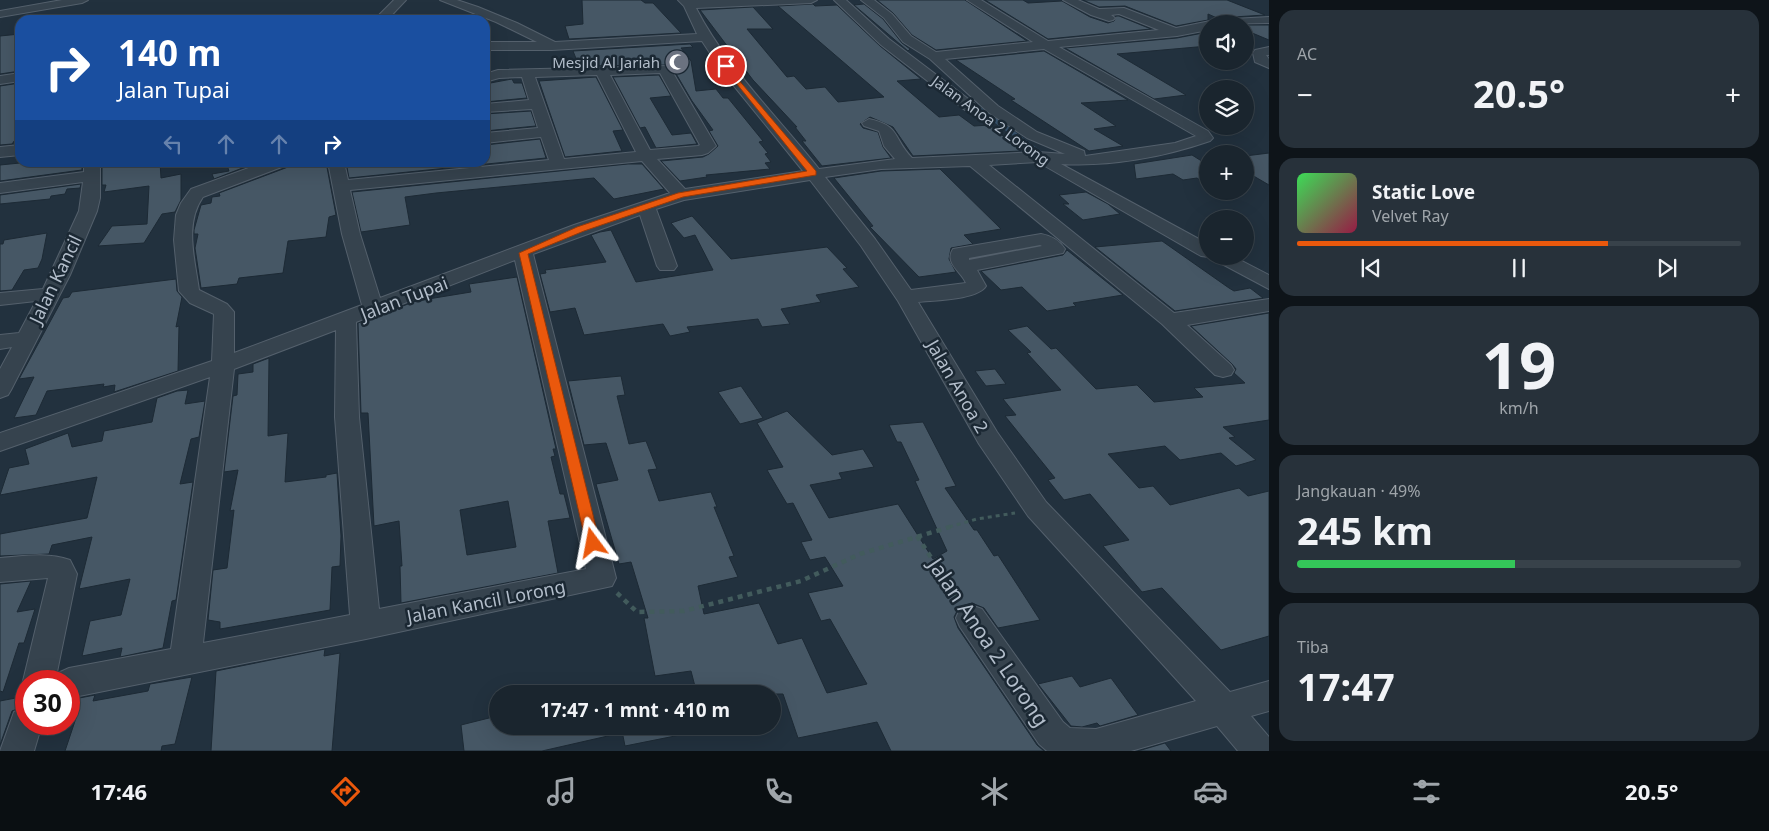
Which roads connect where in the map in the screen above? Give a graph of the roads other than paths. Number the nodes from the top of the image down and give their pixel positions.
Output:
1 (82, 0) edge
2 (400, 0) edge
3 (446, 0) edge
4 (809, 0) edge
5 (840, 0) edge
6 (867, 0) edge
7 (973, 0) edge
8 (1069, 0) edge
9 (686, 3) edge
10 (1095, 13) junction
11 (0, 14) edge
12 (385, 15) edge
13 (1269, 20) edge
14 (1254, 21) edge
15 (1254, 27) edge
16 (1199, 28) edge
17 (1177, 32) junction
18 (1269, 33) edge
19 (1147, 34) junction
20 (705, 37) junction
21 (1254, 39) dead end
22 (1044, 44) junction
23 (490, 46) edge
24 (552, 46) junction
25 (1269, 46) edge
26 (1269, 51) edge
27 (934, 56) junction
28 (1269, 64) edge
29 (602, 72) junction
30 (527, 73) junction
31 (490, 76) edge
32 (15, 78) edge
33 (0, 80) edge
34 (537, 104) junction
35 (490, 108) edge
36 (869, 123) dead end
37 (547, 132) junction
38 (490, 138) edge
39 (15, 150) edge
40 (0, 152) edge
41 (645, 155) junction
42 (1038, 157) junction
43 (974, 161) junction
44 (1092, 161) junction
45 (558, 164) junction
46 (908, 164) junction
47 (91, 167) edge
48 (95, 167) edge
49 (267, 167) edge
50 (337, 167) edge
51 (813, 173) junction
52 (341, 186) junction
53 (0, 188) edge
54 (681, 195) junction
55 (646, 207) junction
56 (1199, 247) edge
57 (523, 253) junction
58 (1234, 265) edge
59 (667, 266) dead end
60 (964, 267) dead end
61 (1269, 283) edge
62 (50, 294) junction
63 (906, 297) junction
64 (0, 299) edge
65 (1269, 305) edge
66 (373, 308) junction
67 (346, 320) junction
68 (1169, 320) junction
69 (25, 339) junction
70 (0, 342) edge
71 (224, 365) junction
72 (1223, 370) dead end
73 (0, 390) edge
74 (0, 442) edge
75 (0, 570) edge
76 (971, 618) road end
77 (366, 626) junction
78 (186, 661) junction
79 (41, 670) edge
80 (80, 681) edge
81 (1269, 696) edge
82 (1224, 709) junction
83 (22, 735) edge
84 (17, 751) edge
85 (1259, 751) edge

1 - 11 street
2 - 12 street
3 - 24 street
4 - 9 street
5 - 42 street, Jalan Anoa 2 Lorong
6 - 27 street
7 - 22 street
8 - 10 street
9 - 20 street, Jalan Anoa 2
10 - 17 street
10 - 19 street
13 - 14 street
15 - 18 street
16 - 17 street
17 - 19 street
19 - 22 street
20 - 24 street
20 - 51 street, Jalan Anoa 2
21 - 25 street
22 - 27 street
22 - 44 street, Jalan Tupai
23 - 24 street
26 - 28 street
27 - 44 street
29 - 30 street
29 - 41 street
29 - 41 street
30 - 31 street
30 - 34 street
32 - 33 street
34 - 35 street
34 - 37 street
36 - 46 street
37 - 38 street
37 - 45 street
39 - 40 street
41 - 45 street
41 - 54 street
42 - 43 street, Jalan Tupai
42 - 44 street, Jalan Tupai
42 - 56 street, Jalan Anoa 2 Lorong
43 - 46 street, Jalan Tupai
43 - 68 street
45 - 52 street
46 - 51 street, Jalan Tupai
47 - 53 street
48 - 62 street, Jalan Kancil
49 - 71 street
50 - 52 street
51 - 54 street, Jalan Tupai
51 - 63 street, Jalan Anoa 2
52 - 66 street
54 - 55 street, Jalan Tupai
55 - 57 street, Jalan Tupai
55 - 59 street
57 - 66 street, Jalan Tupai
57 - 77 street, Jalan Kancil Lorong
58 - 61 street
60 - 63 street
62 - 64 street
62 - 69 street, Jalan Kancil
63 - 82 street, Jalan Anoa 2
65 - 68 street
66 - 67 street, Jalan Tupai
67 - 71 street, Jalan Tupai
67 - 77 street
68 - 72 street
69 - 70 street
69 - 73 street, Jalan Kancil
71 - 74 street, Jalan Tupai
71 - 78 street
75 - 79 street
76 - 82 street, Jalan Anoa 2 Lorong
77 - 78 street, Jalan Kancil Lorong
78 - 80 street, Jalan Kancil Lorong
81 - 82 street, Jalan Anoa 2 Lorong
82 - 85 street, Jalan Anoa 2
83 - 84 street

